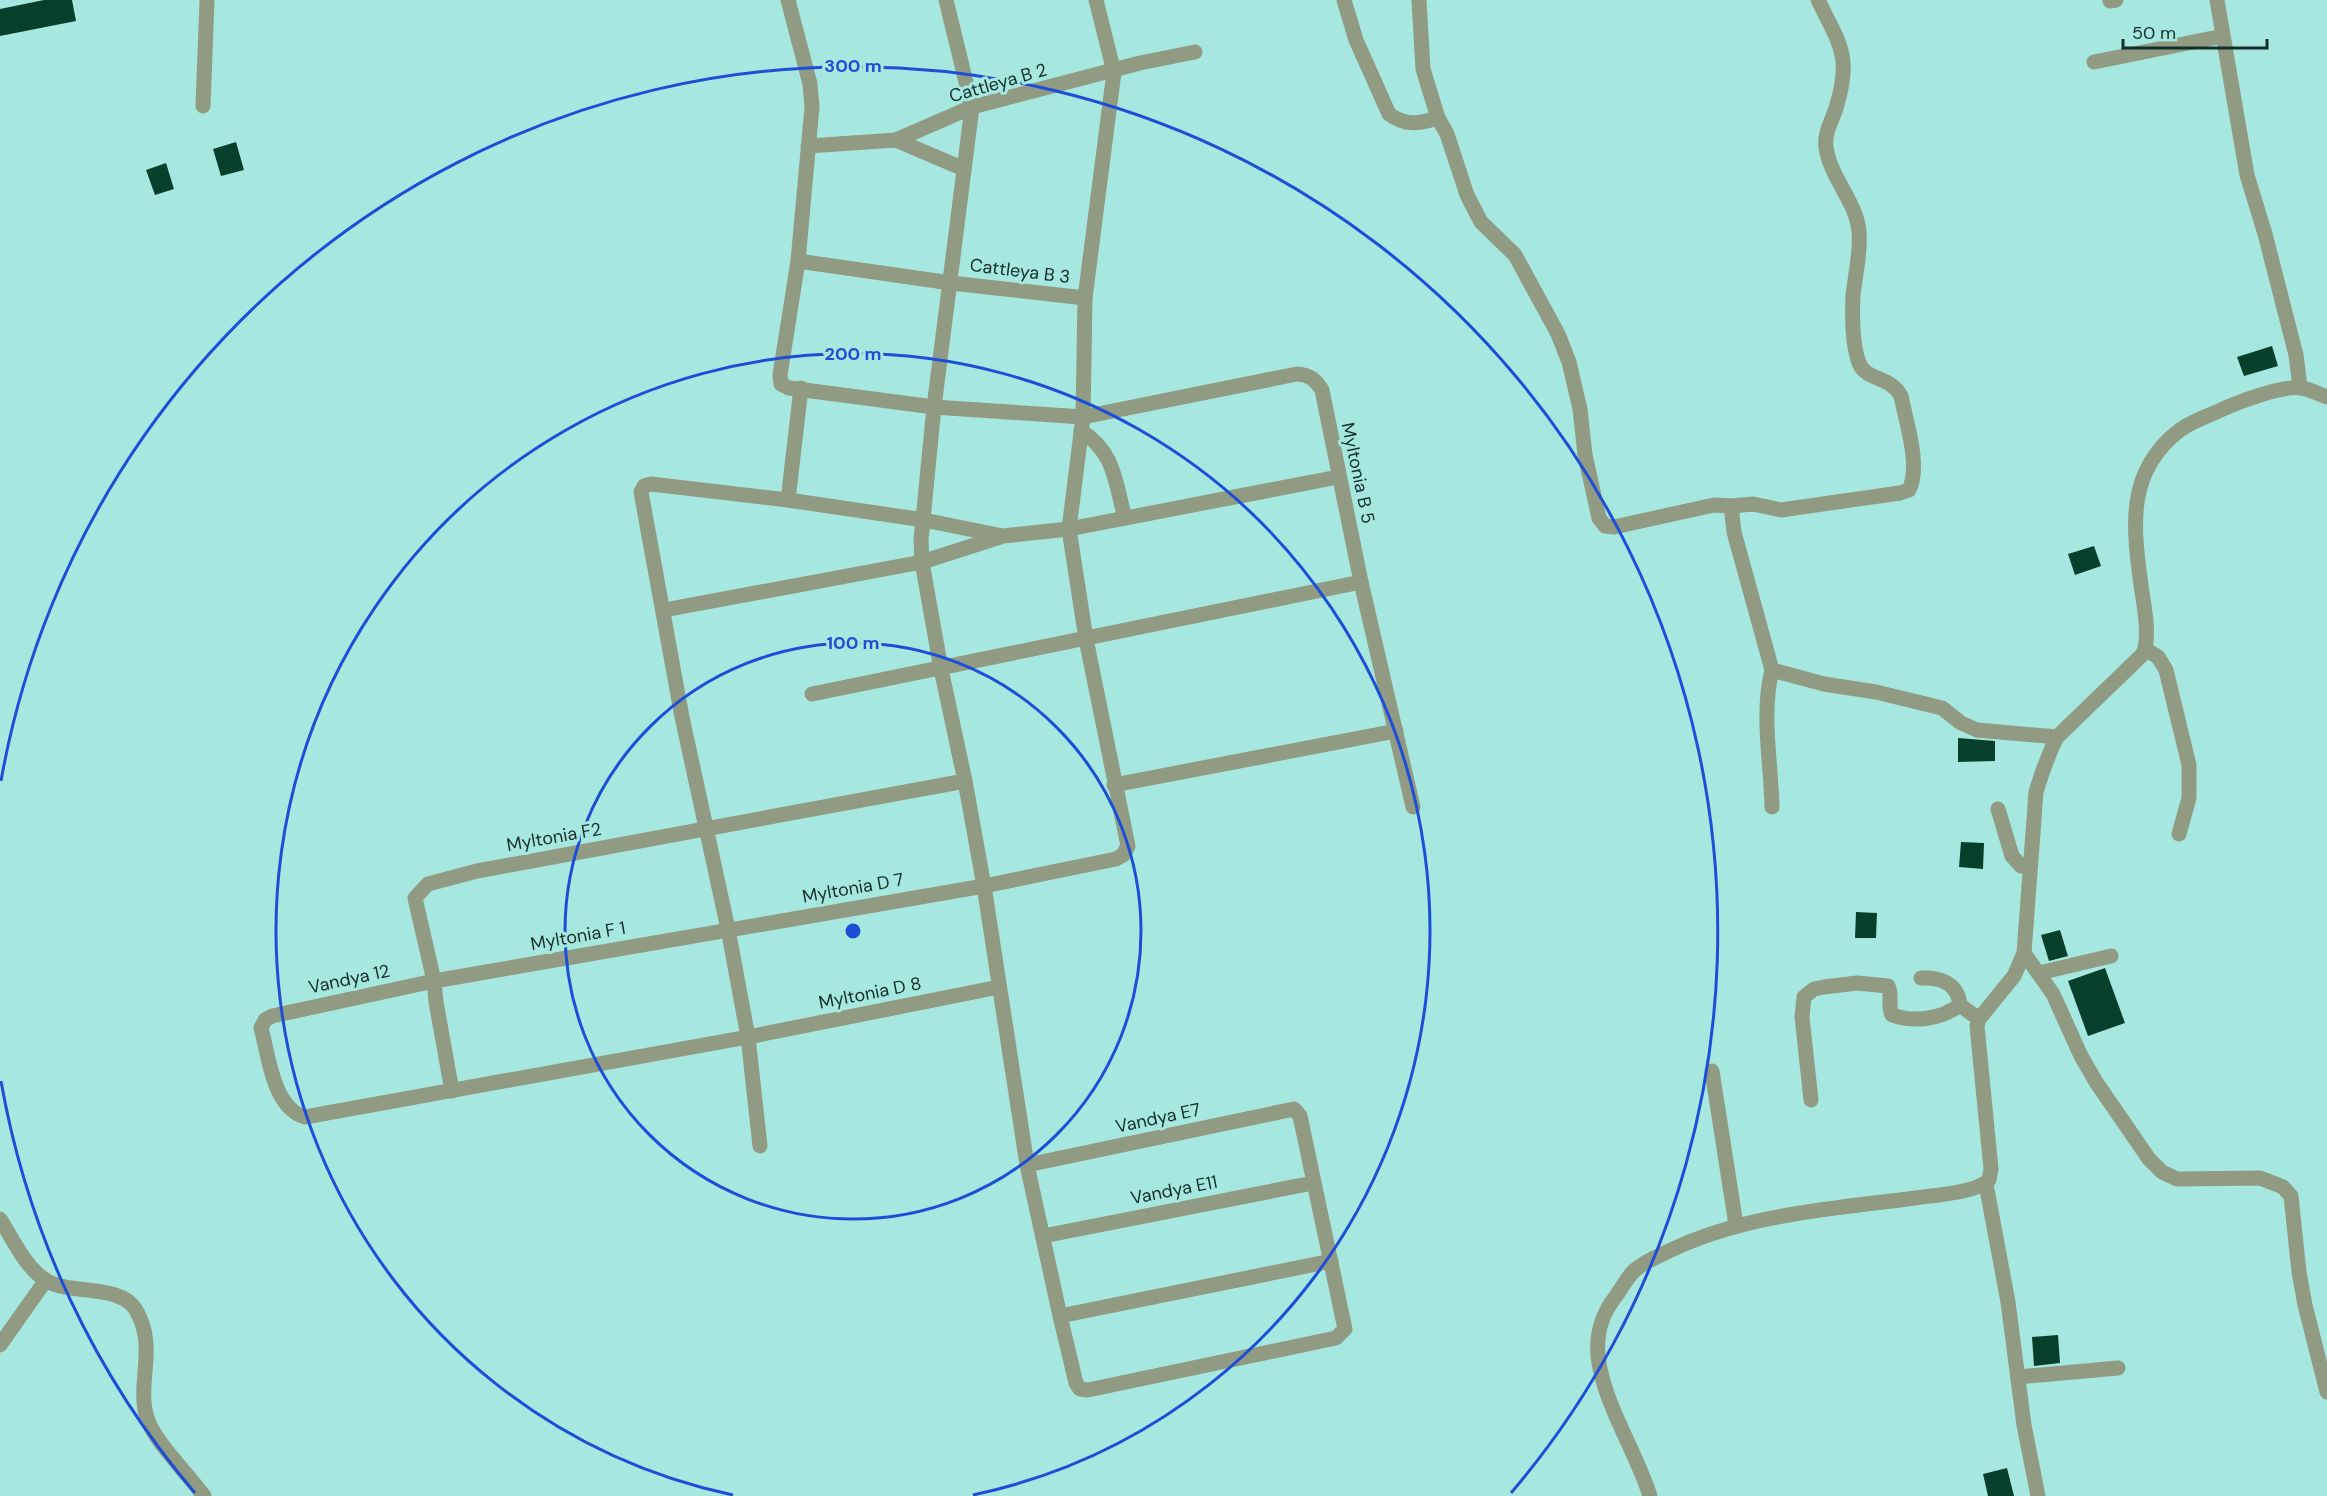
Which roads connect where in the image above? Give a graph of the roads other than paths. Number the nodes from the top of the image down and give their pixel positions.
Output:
1 (207, 0) edge
2 (788, 0) edge
3 (946, 0) edge
4 (1096, 0) edge
5 (1344, 0) edge
6 (1419, 0) edge
7 (1818, 0) edge
8 (2217, 0) edge
9 (2223, 36) junction
10 (1195, 52) dead end
11 (2094, 62) dead end
12 (1114, 72) junction
13 (203, 106) dead end
14 (972, 107) junction
15 (1438, 118) junction
16 (896, 140) junction
17 (808, 147) junction
18 (964, 169) junction
19 (798, 261) junction
20 (951, 282) junction
21 (1085, 298) junction
22 (2300, 387) junction
23 (801, 388) junction
24 (2327, 397) edge
25 (934, 407) junction
26 (1082, 424) junction
27 (1338, 477) junction
28 (788, 500) junction
29 (1731, 506) junction
30 (1125, 518) junction
31 (924, 520) junction
32 (1069, 529) junction
33 (1003, 536) junction
34 (922, 562) junction
35 (1361, 582) junction
36 (664, 610) junction
37 (1086, 639) junction
38 (2145, 650) junction
39 (941, 669) junction
40 (1772, 670) junction
41 (812, 694) dead end
42 (1396, 731) junction
43 (2057, 737) junction
44 (965, 781) junction
45 (1114, 784) junction
46 (1413, 807) dead end
47 (1772, 807) dead end
48 (1998, 809) dead end
49 (707, 829) junction
50 (2179, 834) dead end
51 (2030, 867) junction
52 (984, 886) junction
53 (728, 929) junction
54 (2024, 953) junction
55 (2111, 956) dead end
56 (2039, 973) junction
57 (1921, 978) dead end
58 (434, 981) junction
59 (999, 987) junction
60 (1960, 1005) junction
61 (272, 1016) joint
62 (1979, 1019) junction
63 (748, 1037) junction
64 (1712, 1071) dead end
65 (452, 1090) junction
66 (1811, 1100) dead end
67 (760, 1146) dead end
68 (1028, 1165) junction
69 (1313, 1183) junction
70 (1986, 1184) junction
71 (0, 1220) edge
72 (1736, 1225) junction
73 (1043, 1236) junction
74 (1331, 1261) junction
75 (46, 1280) junction
76 (1059, 1316) junction
77 (0, 1345) edge
78 (2118, 1368) dead end
79 (2018, 1377) junction
80 (2327, 1392) edge
81 (204, 1496) edge
82 (1650, 1496) edge
83 (2038, 1496) edge

1 - 13 street
2 - 17 street
3 - 14 street
4 - 12 street
5 - 15 street
6 - 15 street
7 - 29 street
8 - 9 street
9 - 11 street
9 - 22 street
10 - 12 street, Cattleya B 2
12 - 14 street, Cattleya B 2
12 - 21 street, Myltonia D 7
14 - 16 street, Cattleya B 2
14 - 18 street
15 - 29 street
16 - 17 street, Cattleya B 2
16 - 18 street, Cattleya B 2
17 - 19 street
18 - 20 street
19 - 20 street, Cattleya B 3
19 - 23 street
20 - 21 street, Cattleya B 3
20 - 25 street
21 - 26 street, Myltonia D 7
22 - 24 street
22 - 38 street
23 - 25 street
23 - 28 street
25 - 26 street
25 - 31 street
26 - 27 street, Myltonia B 5
26 - 30 street
26 - 32 street, Myltonia D 7
27 - 30 street
27 - 35 street, Myltonia B 5
28 - 31 street
28 - 36 street
29 - 40 street
30 - 32 street
31 - 33 street
31 - 34 street
32 - 33 street
32 - 37 street, Myltonia D 7
33 - 34 street
34 - 36 street
34 - 39 street
35 - 37 street
35 - 42 street, Myltonia B 5
36 - 49 street
37 - 39 street
37 - 45 street, Myltonia D 7
38 - 43 street
38 - 50 street
39 - 41 street
39 - 44 street
40 - 43 street
40 - 47 street
42 - 45 street
42 - 46 street, Myltonia B 5
43 - 51 street
44 - 49 street, Myltonia F2
44 - 52 street
45 - 52 street, Myltonia D 7
48 - 51 street
49 - 53 street
49 - 58 street, Myltonia F2
51 - 54 street
52 - 53 street, Myltonia D 7
52 - 59 street
53 - 58 street, Myltonia F 1
53 - 63 street
54 - 56 street
54 - 62 street
55 - 56 street
56 - 80 street
57 - 60 street
58 - 61 street, Vandya 12
58 - 65 street
59 - 63 street, Myltonia D 8
59 - 68 street
60 - 62 street
60 - 66 street
61 - 65 street, Myltonia D 8
62 - 70 street
63 - 65 street, Myltonia D 8
63 - 67 street
64 - 72 street
68 - 69 street, Vandya E7
68 - 73 street
69 - 73 street, Vandya E11
69 - 74 street
70 - 72 street
70 - 79 street
71 - 75 street
72 - 82 street
73 - 76 street
74 - 76 street
74 - 76 street
75 - 77 street
75 - 81 street
78 - 79 street
79 - 83 street

